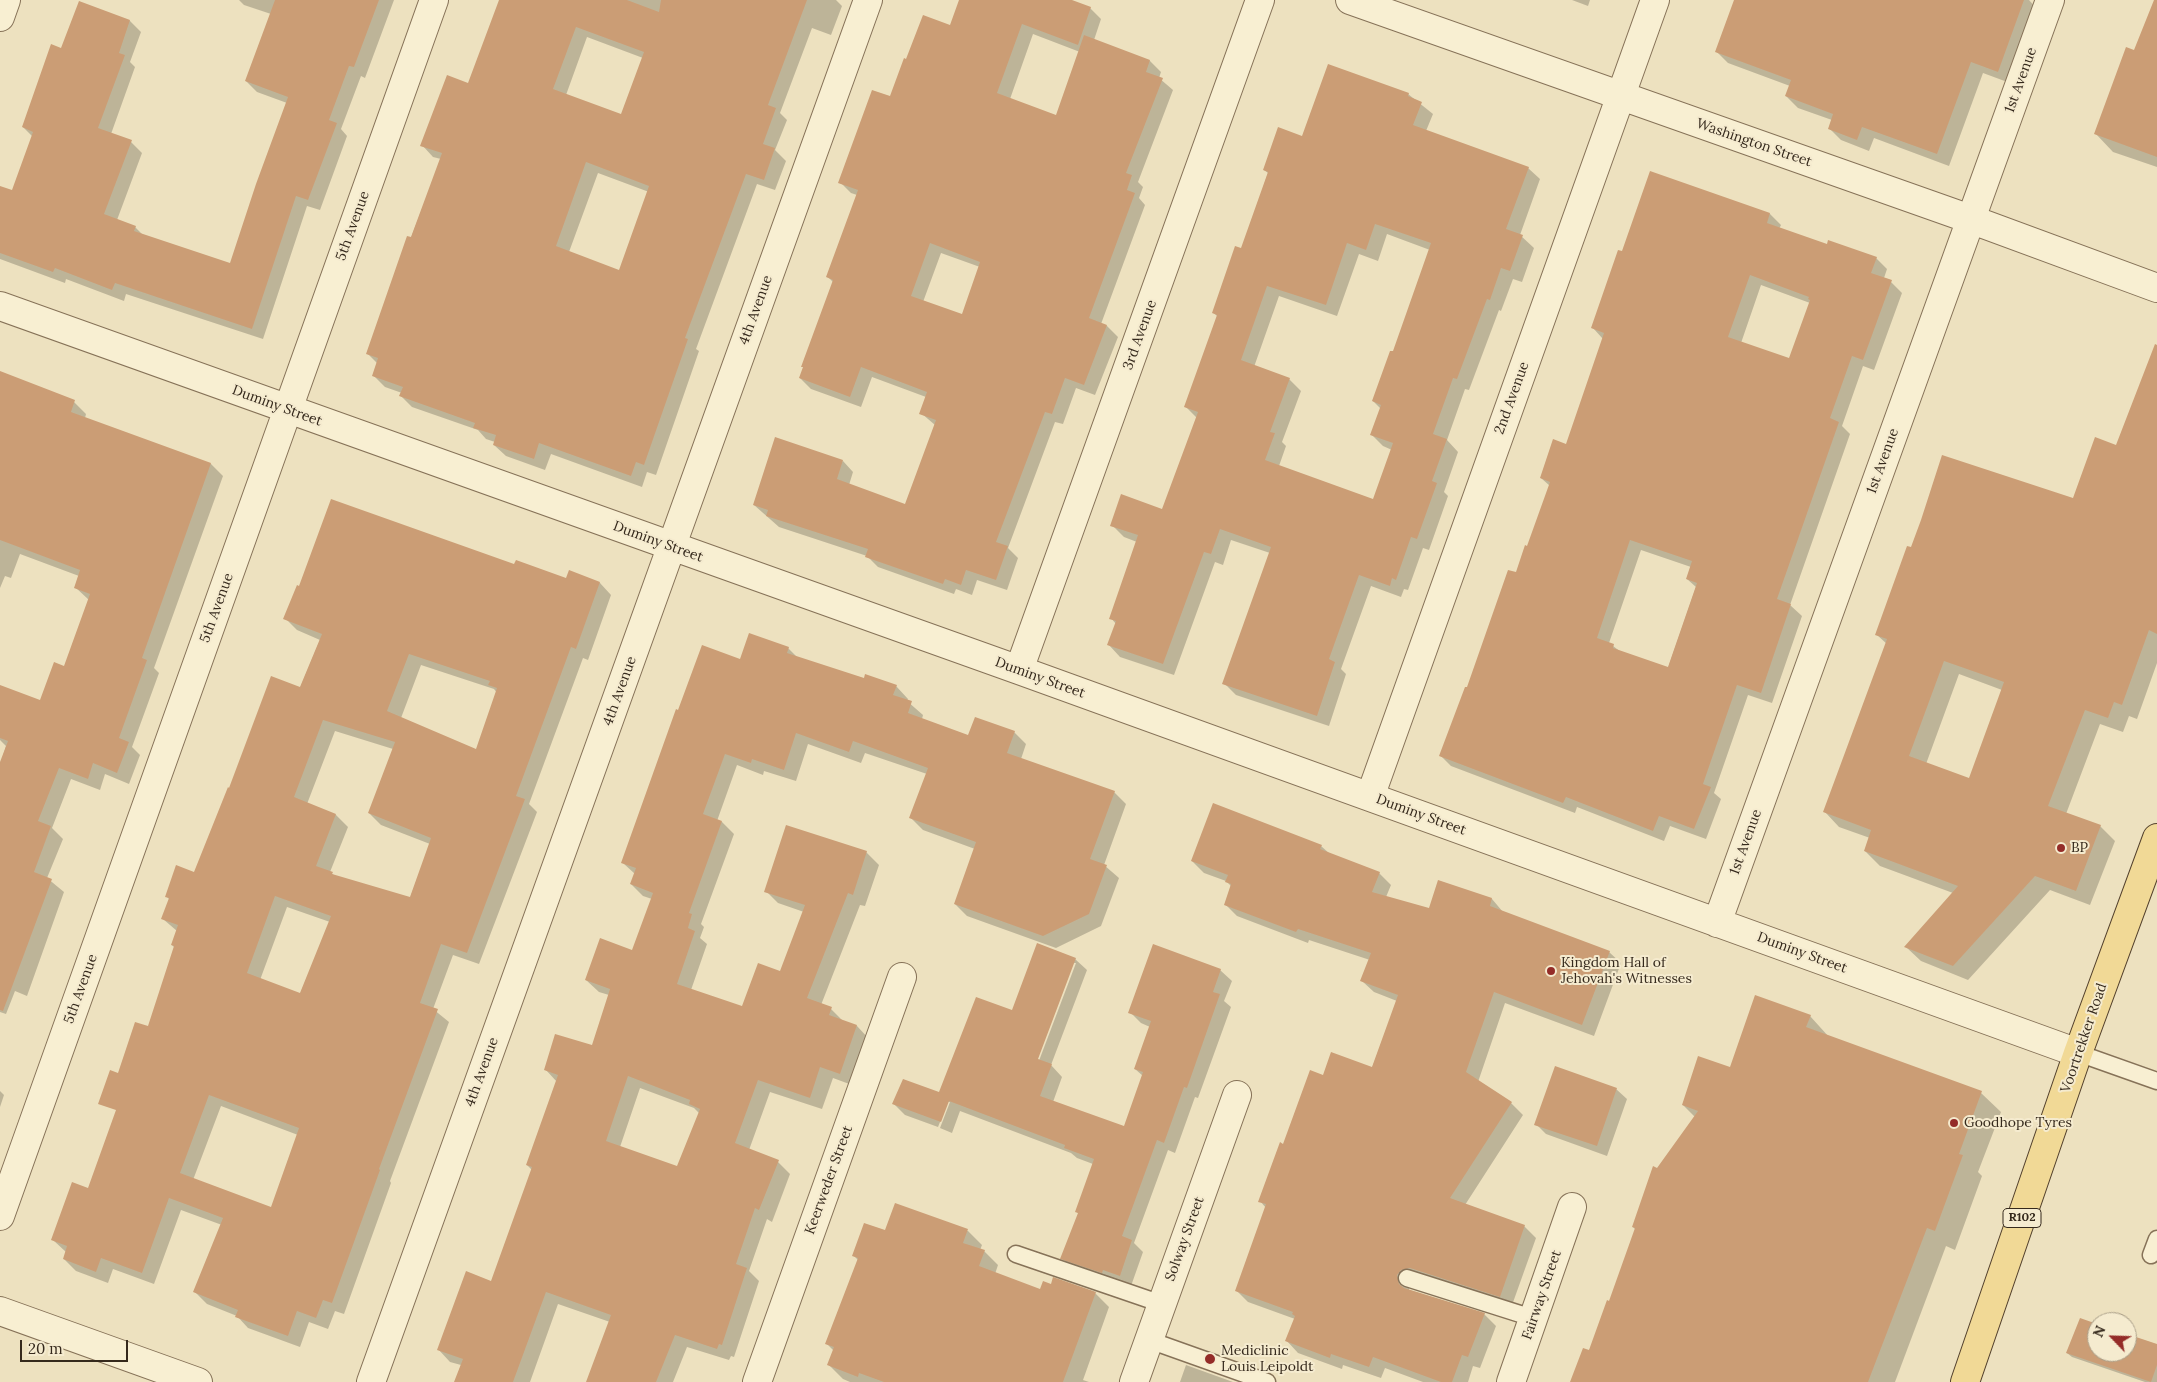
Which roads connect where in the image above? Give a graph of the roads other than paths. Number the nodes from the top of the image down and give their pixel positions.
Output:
1 (6, 0) edge
2 (434, 0) edge
3 (868, 0) edge
4 (1260, 0) edge
5 (1350, 0) edge
6 (1655, 0) edge
7 (2050, 0) edge
8 (0, 17) edge
9 (1621, 96) junction
10 (1970, 219) junction
11 (2157, 288) edge
12 (0, 306) edge
13 (288, 410) junction
14 (672, 547) junction
15 (1019, 670) junction
16 (1370, 797) junction
17 (2157, 838) edge
18 (1717, 922) junction
19 (902, 977) dead end
20 (2078, 1053) junction
21 (2157, 1081) edge
22 (1237, 1095) dead end
23 (1572, 1207) dead end
24 (0, 1216) edge
25 (2157, 1239) edge
26 (1016, 1254) dead end
27 (2151, 1255) dead end
28 (1407, 1278) dead end
29 (1162, 1304) junction
30 (0, 1311) edge
31 (1533, 1318) junction
32 (1149, 1340) junction
33 (198, 1382) edge
34 (371, 1382) edge
35 (757, 1382) edge
36 (1134, 1382) edge
37 (1267, 1382) edge
38 (1511, 1382) edge
39 (1965, 1382) edge

1 - 8 street
2 - 13 street, 5th Avenue
3 - 14 street, 4th Avenue
4 - 15 street, 3rd Avenue
5 - 9 street, Washington Street
6 - 9 street, 2nd Avenue
7 - 10 street, 1st Avenue
9 - 10 street, Washington Street
9 - 16 street, 2nd Avenue
10 - 11 street, Washington Street
10 - 18 street, 1st Avenue
12 - 13 street, Duminy Street
13 - 14 street, Duminy Street
13 - 24 street, 5th Avenue
14 - 15 street, Duminy Street
14 - 34 street, 4th Avenue
15 - 16 street, Duminy Street
16 - 18 street, Duminy Street
17 - 20 main road, Voortrekker Road / R102
18 - 20 street, Duminy Street
19 - 35 street, Keerweder Street
20 - 21 lane
20 - 39 main road, Voortrekker Road / R102
22 - 29 street, Solway Street
23 - 31 street, Fairway Street
25 - 27 lane
26 - 29 lane
28 - 31 lane
29 - 32 street, Solway Street
30 - 33 street
31 - 38 street, Fairway Street
32 - 36 street, Solway Street
32 - 37 lane

